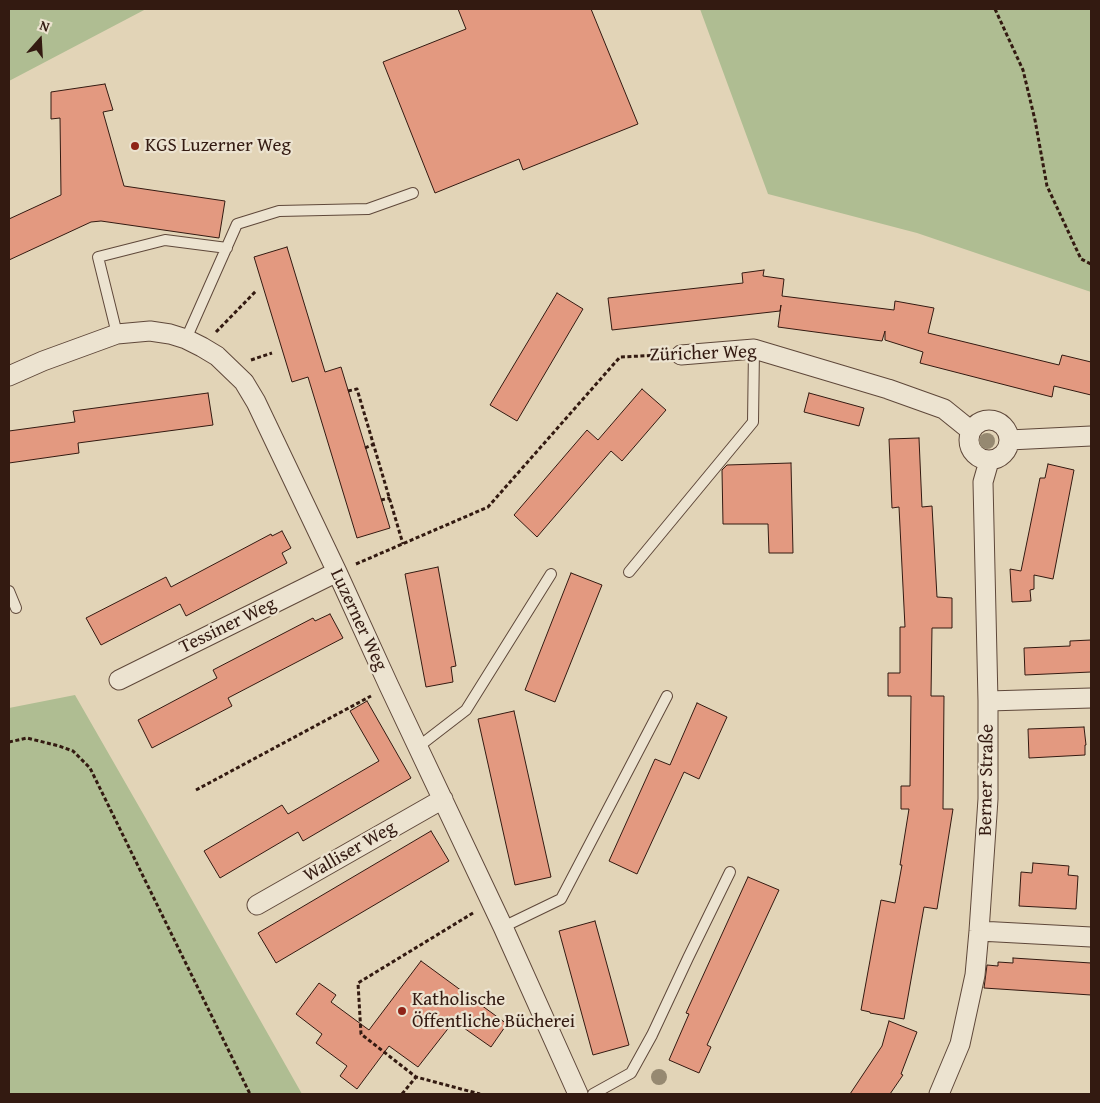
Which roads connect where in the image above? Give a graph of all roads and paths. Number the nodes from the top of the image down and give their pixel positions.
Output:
1 (995, 9) edge
2 (413, 193) dead end
3 (227, 248) junction
4 (1091, 264) edge
5 (256, 291) dead end
6 (117, 334) junction
7 (194, 343) junction
8 (754, 349) junction
9 (681, 355) joint
10 (9, 376) edge
11 (348, 391) dead end
12 (970, 430) junction
13 (1091, 436) edge
14 (1009, 440) junction
15 (374, 444) junction
16 (365, 448) dead end
17 (989, 461) junction
18 (390, 498) junction
19 (381, 500) dead end
20 (403, 544) junction
21 (337, 572) junction
22 (629, 572) dead end
23 (552, 574) dead end
24 (9, 591) edge
25 (16, 608) dead end
26 (119, 680) dead end
27 (389, 686) junction
28 (667, 696) dead end
29 (1091, 698) edge
30 (988, 701) junction
31 (9, 742) edge
32 (418, 747) junction
33 (196, 790) dead end
34 (443, 799) junction
35 (730, 872) dead end
36 (491, 902) junction
37 (257, 905) dead end
38 (503, 926) junction
39 (979, 931) junction
40 (1091, 937) edge
41 (416, 1077) junction
42 (250, 1094) edge
43 (402, 1094) edge
44 (480, 1094) edge
45 (578, 1094) edge
46 (593, 1094) edge
47 (939, 1094) edge

1 - 4 path
2 - 3 lane
3 - 6 lane
3 - 7 lane
5 - 7 path
6 - 7 street, Luzerner Weg
6 - 10 street, Luzerner Weg
7 - 21 street, Luzerner Weg
8 - 9 street, Züricher Weg
8 - 12 street, Züricher Weg
8 - 22 lane
9 - 20 path, Züricher Weg
11 - 15 path
12 - 14 street
12 - 17 street
13 - 14 street
14 - 17 street
15 - 16 path
15 - 18 path
17 - 30 street, Berner Straße
18 - 19 path
18 - 20 path
20 - 21 path
21 - 26 street, Tessiner Weg
21 - 27 street, Luzerner Weg
23 - 32 lane
24 - 25 lane
27 - 32 street, Luzerner Weg
27 - 33 path
28 - 38 lane
29 - 30 street
30 - 39 street, Berner Straße
31 - 42 path
32 - 34 street, Luzerner Weg
34 - 36 street, Luzerner Weg
34 - 37 street, Walliser Weg
35 - 46 lane
36 - 38 street, Luzerner Weg
36 - 41 path
38 - 45 street, Luzerner Weg
39 - 40 street
39 - 47 street, Berner Straße
41 - 43 path
41 - 44 path

